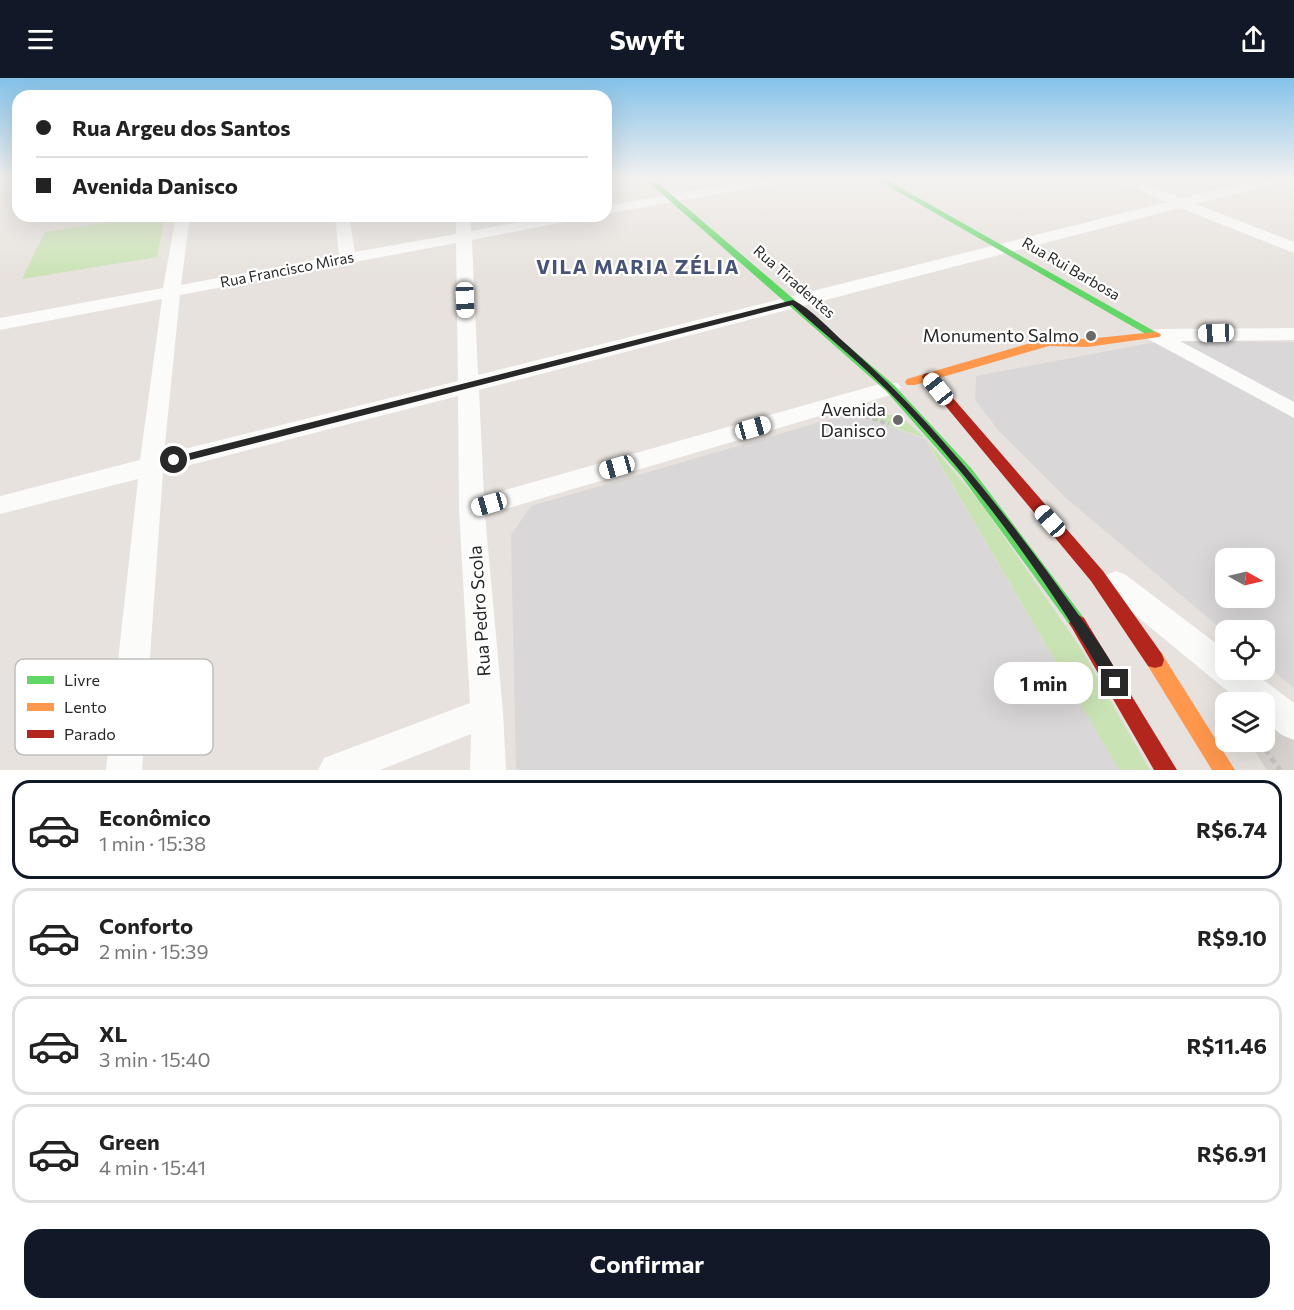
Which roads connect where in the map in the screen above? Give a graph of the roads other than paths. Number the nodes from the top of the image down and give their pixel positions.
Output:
1 (685, 210) edge
2 (935, 210) edge
3 (1151, 210) edge
4 (1198, 210) edge
5 (182, 222) edge
6 (343, 222) edge
7 (508, 222) edge
8 (463, 226) edge
9 (1001, 248) junction
10 (1294, 248) edge
11 (348, 258) junction
12 (171, 292) junction
13 (793, 303) junction
14 (1112, 312) junction
15 (1094, 317) dead end
16 (0, 324) edge
17 (1065, 326) dead end
18 (1294, 334) edge
19 (1155, 335) junction
20 (1048, 342) junction
21 (928, 376) junction
22 (468, 384) junction
23 (890, 388) junction
24 (1294, 411) edge
25 (151, 466) junction
26 (0, 505) edge
27 (472, 509) junction
28 (1081, 555) junction
29 (134, 659) edge
30 (487, 712) junction
31 (1294, 724) edge
32 (125, 755) edge
33 (124, 770) edge
34 (336, 770) edge
35 (488, 770) edge
36 (1166, 770) edge
37 (1224, 770) edge

1 - 13 main road, Rua Tiradentes
2 - 9 main road, Rua Rui Barbosa
3 - 9 street
4 - 10 street
5 - 12 street
6 - 11 street
7 - 8 street, Rua Francisco Miras
8 - 11 street, Rua Francisco Miras
8 - 22 street, Rua Pedro Scola
9 - 13 street
9 - 14 main road, Rua Rui Barbosa
11 - 12 street, Rua Francisco Miras
12 - 16 street, Rua Francisco Miras
12 - 25 street
13 - 22 street
13 - 23 main road, Rua Tiradentes
14 - 15 main road
14 - 19 main road, Rua Rui Barbosa
17 - 20 main road
18 - 19 street
19 - 20 main road
19 - 24 street
20 - 21 main road
21 - 23 main road
21 - 28 main road
22 - 25 street
22 - 27 street, Rua Pedro Scola
23 - 27 street
23 - 36 main road
25 - 26 street
25 - 29 street
27 - 30 street, Rua Pedro Scola
28 - 31 street
28 - 37 main road
30 - 34 street
30 - 35 street, Rua Pedro Scola
32 - 33 street

